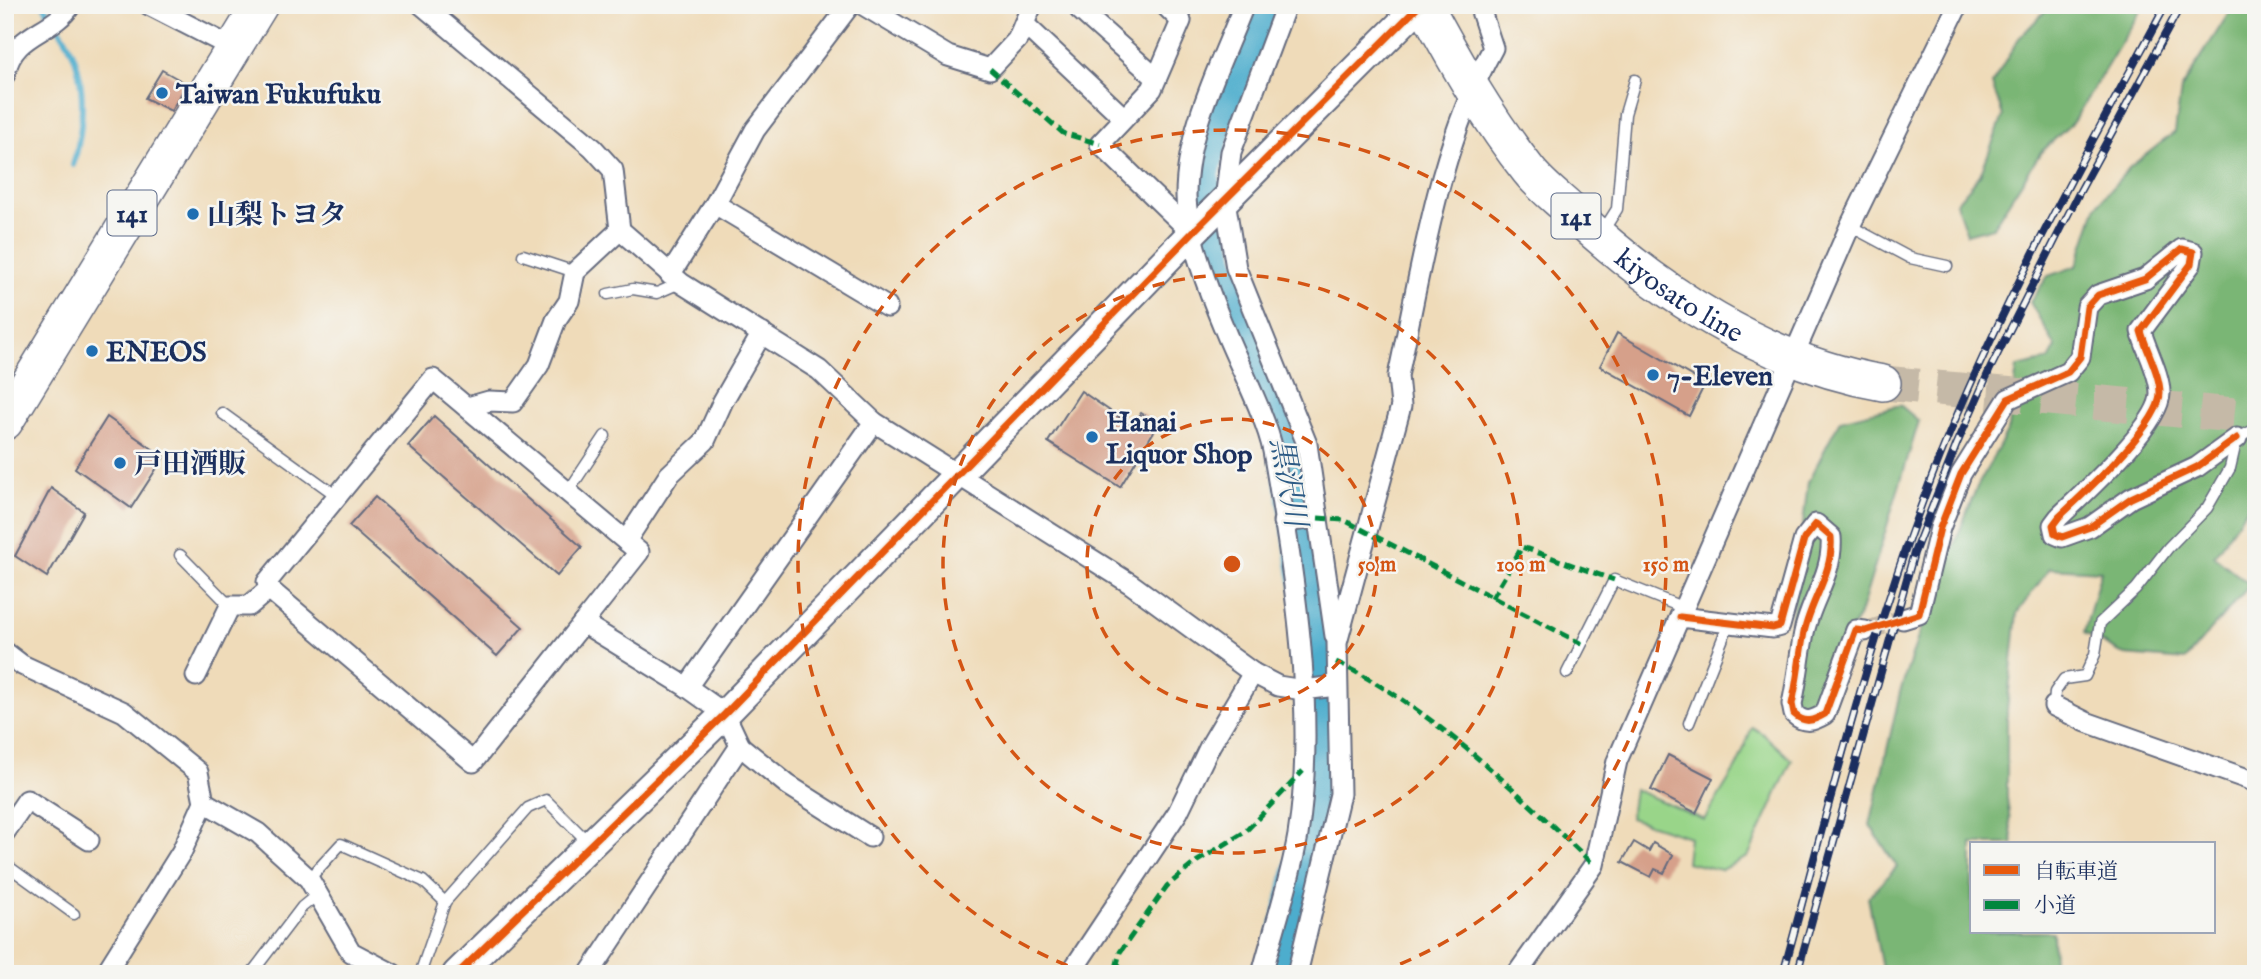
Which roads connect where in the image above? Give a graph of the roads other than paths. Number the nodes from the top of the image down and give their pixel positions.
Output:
1 (71, 5) edge
2 (149, 5) edge
3 (260, 5) edge
4 (422, 5) edge
5 (850, 5) edge
6 (863, 5) edge
7 (1032, 5) edge
8 (1165, 5) edge
9 (1244, 5) edge
10 (1422, 5) edge
11 (1479, 5) edge
12 (1958, 5) edge
13 (1284, 6) edge
14 (1080, 10) dead end
15 (1024, 24) junction
16 (233, 48) junction
17 (5, 74) edge
18 (1156, 78) junction
19 (1635, 80) dead end
20 (1471, 91) junction
21 (1124, 118) junction
22 (1225, 200) junction
23 (715, 204) junction
24 (1850, 226) junction
25 (620, 230) junction
26 (1192, 233) junction
27 (1599, 237) junction
28 (523, 255) dead end
29 (1947, 266) dead end
30 (575, 272) junction
31 (675, 279) junction
32 (608, 294) dead end
33 (887, 307) dead end
34 (762, 333) junction
35 (1793, 358) junction
36 (1272, 366) junction
37 (1246, 376) junction
38 (1883, 383) tunnel mouth
39 (468, 407) junction
40 (222, 413) dead end
41 (5, 422) edge
42 (874, 422) junction
43 (2256, 429) edge
44 (605, 436) dead end
45 (2237, 438) junction
46 (957, 476) junction
47 (568, 492) junction
48 (337, 496) junction
49 (1318, 518) junction
50 (1283, 523) junction
51 (626, 541) junction
52 (180, 555) dead end
53 (269, 589) junction
54 (230, 606) junction
55 (1682, 612) junction
56 (1903, 619) tunnel mouth
57 (583, 623) junction
58 (1729, 623) junction
59 (1865, 631) tunnel mouth
60 (1336, 643) junction
61 (5, 652) edge
62 (1253, 673) junction
63 (1567, 673) dead end
64 (196, 676) dead end
65 (687, 687) junction
66 (1320, 688) junction
67 (2054, 706) joint
68 (725, 714) junction
69 (1689, 723) dead end
70 (740, 746) junction
71 (2256, 782) edge
72 (204, 802) junction
73 (5, 832) edge
74 (870, 837) dead end
75 (89, 840) dead end
76 (591, 844) junction
77 (5, 864) edge
78 (313, 886) junction
79 (444, 902) junction
80 (74, 914) dead end
81 (1276, 929) junction
82 (1302, 935) junction
83 (1525, 971) edge
84 (105, 974) edge
85 (251, 974) edge
86 (393, 974) edge
87 (420, 974) edge
88 (457, 974) edge
89 (589, 974) edge
90 (1070, 974) edge
91 (1262, 974) edge
92 (1297, 974) edge

1 - 17 street
2 - 16 street
3 - 16 highway, 141
4 - 25 street
5 - 23 street
6 - 15 street
7 - 15 street
8 - 18 street
9 - 26 street
10 - 20 highway, kiyosato line / 141
10 - 22 street
11 - 20 street
12 - 24 street
13 - 22 street
14 - 18 street
15 - 21 street
16 - 41 highway, 141
18 - 21 street
19 - 27 lane
20 - 27 highway, kiyosato line / 141
20 - 60 street
21 - 26 street
22 - 26 street
22 - 36 street
23 - 31 street
23 - 33 street
24 - 29 lane
24 - 35 street
25 - 30 street
25 - 31 street
26 - 37 street
26 - 46 street
27 - 35 highway, kiyosato line / 141
28 - 30 lane
30 - 39 street
31 - 32 lane
31 - 34 street
34 - 42 street
34 - 51 street
35 - 38 highway, kiyosato line / 141
35 - 55 street
36 - 37 street
36 - 49 street
37 - 50 street
39 - 47 street
39 - 48 street
40 - 48 lane
42 - 46 street
42 - 65 street
43 - 45 lane
44 - 47 lane
45 - 56 street
45 - 67 lane
46 - 62 street
46 - 68 street
47 - 51 street
48 - 53 street
49 - 50 street
49 - 60 street
50 - 66 street
51 - 57 street
52 - 54 lane
53 - 54 street
53 - 57 street
54 - 64 street
55 - 58 street
55 - 63 lane
55 - 83 street
57 - 65 street
58 - 59 street
58 - 69 lane
60 - 66 street
61 - 72 street
62 - 66 street
62 - 90 street
65 - 68 street
66 - 81 street
66 - 82 street
67 - 71 street
68 - 70 street
68 - 76 street
70 - 74 street
70 - 89 street
72 - 78 street
72 - 84 street
73 - 75 street
76 - 79 lane
76 - 88 street
77 - 80 lane
78 - 79 lane
78 - 85 lane
78 - 86 street
79 - 87 lane
81 - 82 street
81 - 91 street
82 - 92 street

